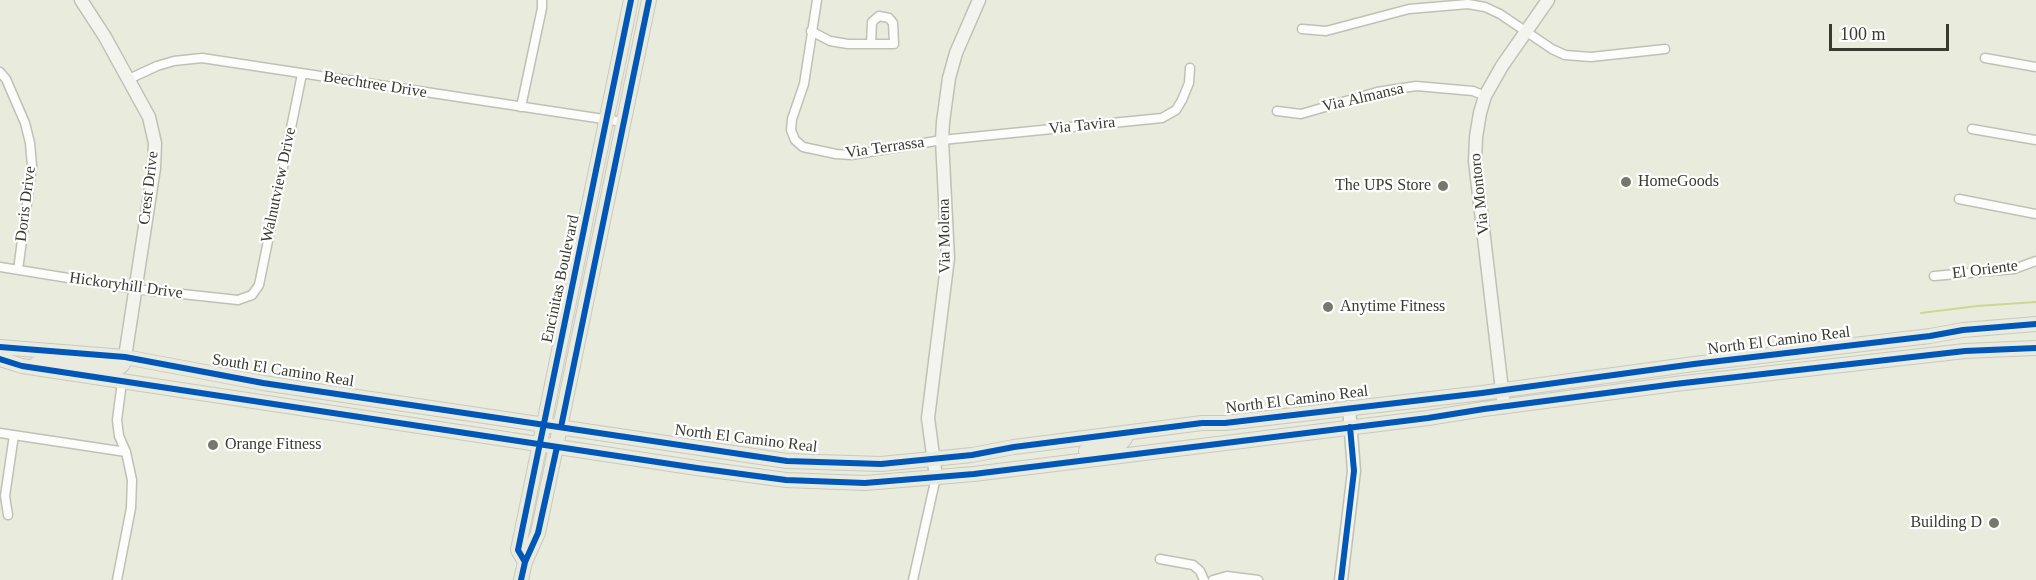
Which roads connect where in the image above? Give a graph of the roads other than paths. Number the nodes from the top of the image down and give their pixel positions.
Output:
1 (81, 0) edge
2 (631, 0) edge
3 (649, 0) edge
4 (817, 0) edge
5 (979, 0) edge
6 (1548, 0) edge
7 (542, 4) edge
8 (1302, 29) dead end
9 (811, 31) junction
10 (1526, 31) junction
11 (871, 44) dead end
12 (1665, 48) dead end
13 (1985, 58) dead end
14 (1190, 68) dead end
15 (2036, 68) edge
16 (0, 72) edge
17 (302, 74) junction
18 (129, 80) junction
19 (1485, 96) junction
20 (521, 107) junction
21 (1277, 111) dead end
22 (606, 119) junction
23 (623, 122) junction
24 (1972, 129) dead end
25 (942, 140) junction
26 (2036, 140) edge
27 (592, 197) junction
28 (1959, 199) dead end
29 (2036, 214) edge
30 (2036, 261) edge
31 (595, 263) junction
32 (0, 267) edge
33 (18, 270) junction
34 (1934, 276) dead end
35 (136, 289) junction
36 (252, 295) joint
37 (2036, 324) edge
38 (2036, 336) edge
39 (0, 347) edge
40 (2031, 348) edge
41 (125, 357) junction
42 (0, 359) edge
43 (1694, 364) junction
44 (22, 366) junction
45 (122, 382) junction
46 (1502, 390) junction
47 (1632, 390) junction
48 (416, 406) junction
49 (1504, 406) junction
50 (1348, 407) junction
51 (351, 416) junction
52 (544, 424) junction
53 (561, 427) junction
54 (1350, 427) junction
55 (0, 433) edge
56 (1128, 433) junction
57 (14, 435) junction
58 (540, 444) junction
59 (557, 447) junction
60 (126, 452) junction
61 (934, 459) junction
62 (787, 461) junction
63 (894, 463) junction
64 (1052, 464) junction
65 (734, 473) junction
66 (936, 477) junction
67 (810, 480) junction
68 (8, 515) dead end
69 (1160, 559) dead end
70 (525, 562) junction
71 (117, 580) edge
72 (521, 580) edge
73 (914, 580) edge
74 (1203, 580) edge
75 (1213, 580) edge
76 (1258, 580) edge
77 (1341, 580) edge

1 - 18 street, Crest Drive
2 - 22 main road, Encinitas Boulevard
3 - 23 main road, Encinitas Boulevard
4 - 9 street, Via Terrassa
5 - 25 street, Via Molena
6 - 10 street, Via Montoro
7 - 20 street
8 - 10 street
9 - 11 street
9 - 25 street, Via Terrassa
10 - 12 street
10 - 19 street, Via Montoro
13 - 15 street
14 - 25 street, Via Tavira
16 - 33 street, Doris Drive
17 - 18 street, Beechtree Drive
17 - 20 street, Beechtree Drive
17 - 36 street, Walnutview Drive
18 - 35 street, Crest Drive
19 - 21 street, Via Almansa
19 - 46 street, Via Montoro
20 - 22 street, Beechtree Drive
22 - 23 street, Beechtree Drive
22 - 27 main road, Encinitas Boulevard
23 - 31 main road, Encinitas Boulevard
24 - 26 street
25 - 61 street, Via Molena
27 - 31 main road
27 - 52 main road, Encinitas Boulevard
28 - 29 street
30 - 34 street, El Oriente
31 - 53 main road, Encinitas Boulevard
32 - 33 street, Hickoryhill Drive
33 - 35 street, Hickoryhill Drive
35 - 36 street, Hickoryhill Drive
35 - 41 street, Crest Drive
37 - 43 main road, North El Camino Real
38 - 40 main road
39 - 41 main road, South El Camino Real
40 - 47 main road, North El Camino Real
41 - 44 main road
41 - 48 main road, South El Camino Real
42 - 44 main road, South El Camino Real
43 - 46 main road, North El Camino Real
43 - 47 main road
44 - 45 main road, South El Camino Real
45 - 51 main road, South El Camino Real
45 - 60 street
46 - 49 street, Via Montoro
46 - 50 main road, North El Camino Real
47 - 49 main road, North El Camino Real
48 - 51 main road
48 - 52 main road, South El Camino Real
49 - 54 main road, North El Camino Real
50 - 54 street
50 - 56 main road, North El Camino Real
51 - 58 main road, South El Camino Real
52 - 53 main road, South El Camino Real
52 - 58 main road, Encinitas Boulevard
53 - 59 main road, Encinitas Boulevard
53 - 62 main road, North El Camino Real
54 - 64 main road, North El Camino Real
54 - 77 street
55 - 57 street
56 - 61 main road, North El Camino Real
56 - 64 main road
57 - 60 street
57 - 68 street
58 - 59 main road, South El Camino Real
58 - 70 main road, Encinitas Boulevard
59 - 65 main road, North El Camino Real
59 - 70 main road, Encinitas Boulevard
60 - 71 street
61 - 63 main road, North El Camino Real
61 - 66 street, Via Molena
62 - 63 main road, North El Camino Real
62 - 65 main road
63 - 67 main road
64 - 66 main road, North El Camino Real
65 - 67 main road, North El Camino Real
66 - 67 main road, North El Camino Real
66 - 73 street
69 - 74 street
70 - 72 main road, Encinitas Boulevard
75 - 76 street

